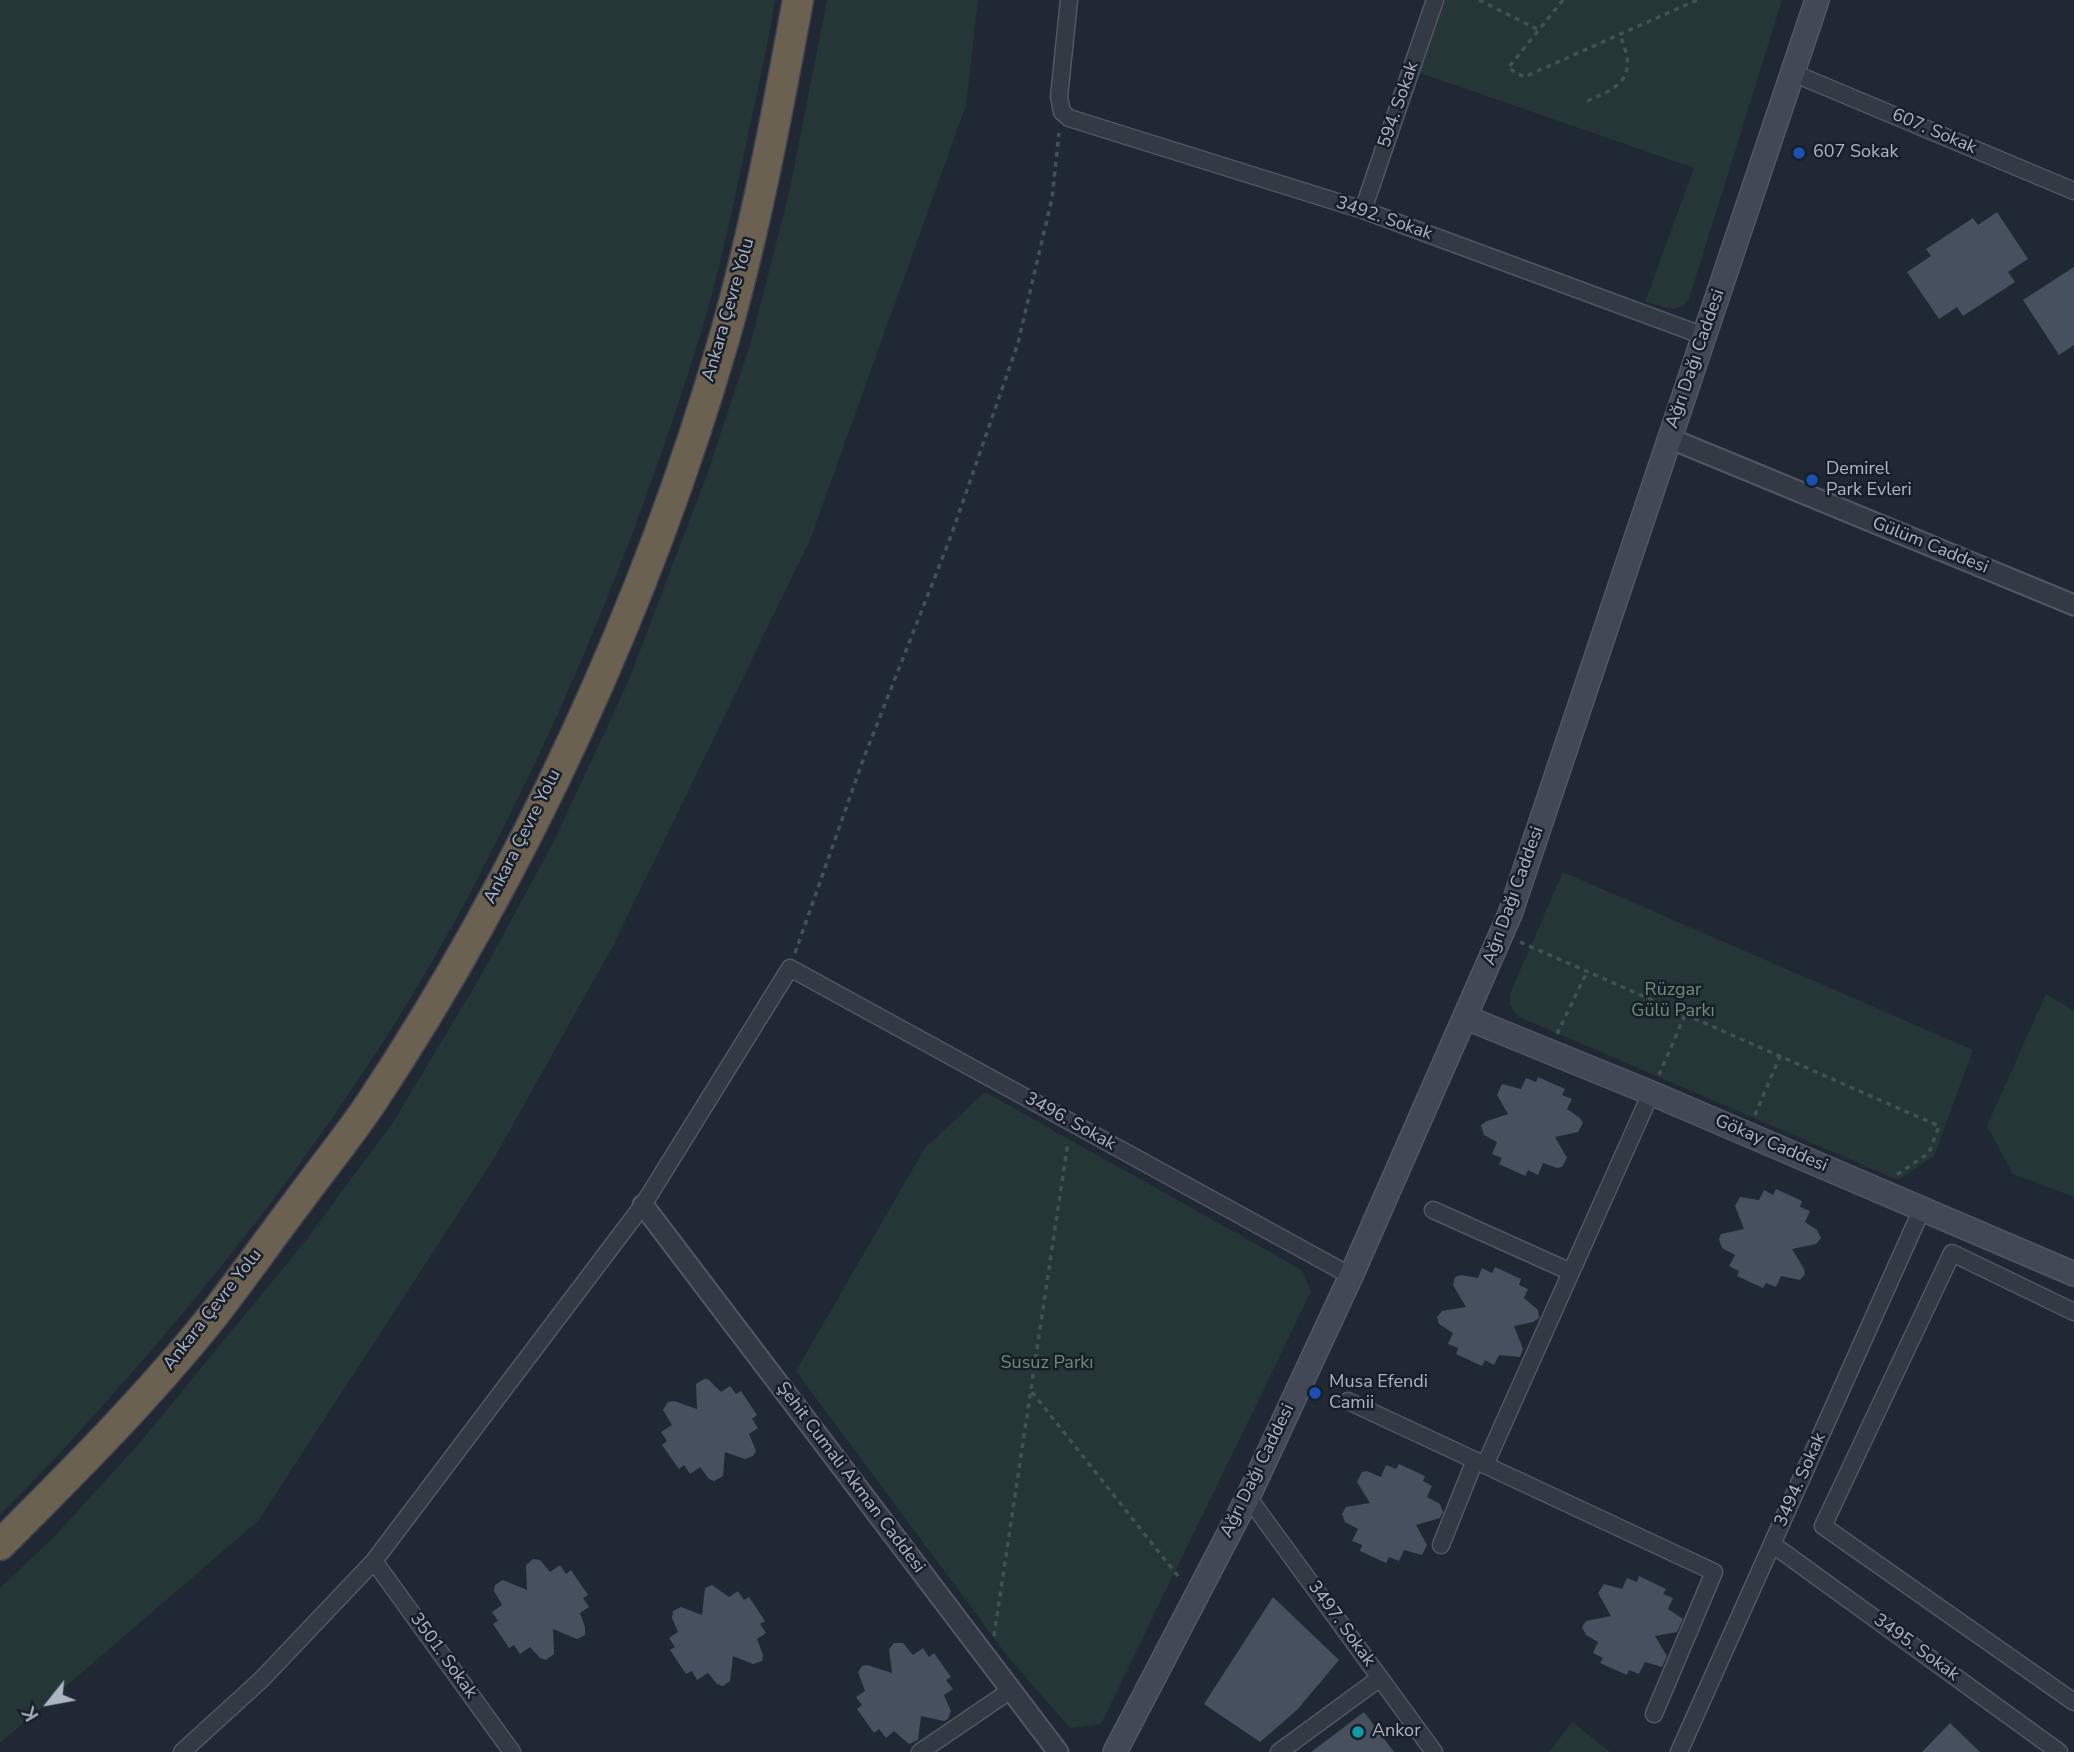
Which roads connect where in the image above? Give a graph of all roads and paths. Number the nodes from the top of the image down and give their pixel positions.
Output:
1 (798, 0) edge
2 (1069, 0) edge
3 (1435, 0) edge
4 (1479, 0) edge
5 (1563, 0) edge
6 (1697, 0) edge
7 (1817, 0) edge
8 (1539, 30) junction
9 (1620, 35) junction
10 (1793, 73) junction
11 (1587, 101) dead end
12 (1062, 112) junction
13 (2074, 191) edge
14 (1363, 210) junction
15 (1704, 336) junction
16 (1669, 438) junction
17 (2074, 606) edge
18 (1502, 934) junction
19 (790, 968) junction
20 (1587, 972) junction
21 (1685, 1014) junction
22 (1467, 1018) junction
23 (1548, 1051) junction
24 (1780, 1056) junction
25 (1651, 1093) junction
26 (1071, 1122) junction
27 (1747, 1134) junction
28 (1875, 1189) junction
29 (643, 1205) junction
30 (1922, 1209) junction
31 (1433, 1210) dead end
32 (1571, 1272) junction
33 (2074, 1274) edge
34 (1351, 1276) junction
35 (2074, 1312) edge
36 (1032, 1392) junction
37 (1348, 1401) dead end
38 (1480, 1463) junction
39 (1248, 1497) junction
40 (1772, 1544) junction
41 (0, 1545) edge
42 (1441, 1545) dead end
43 (374, 1560) junction
44 (1195, 1598) junction
45 (990, 1663) junction
46 (1380, 1678) junction
47 (1011, 1690) junction
48 (2074, 1702) edge
49 (1654, 1714) dead end
50 (182, 1752) edge
51 (513, 1752) edge
52 (920, 1752) edge
53 (1058, 1752) edge
54 (1115, 1752) edge
55 (1279, 1752) edge
56 (1434, 1752) edge
57 (1679, 1752) edge
58 (2059, 1752) edge

1 - 41 highway, Ankara Çevre Yolu
2 - 12 street
3 - 14 street, 594. Sokak
4 - 8 path
5 - 8 path
6 - 9 path
7 - 10 main road, Ağrı Dağı Caddesi
8 - 9 path
9 - 11 path
10 - 13 street, 607. Sokak
10 - 15 main road, Ağrı Dağı Caddesi
12 - 14 street, 3492. Sokak
12 - 19 path
14 - 15 street, 3492. Sokak
15 - 16 main road, Ağrı Dağı Caddesi
16 - 17 street, Gülüm Caddesi
16 - 18 main road, Ağrı Dağı Caddesi
18 - 20 path
18 - 22 main road, Ağrı Dağı Caddesi
19 - 26 street, 3496. Sokak
19 - 29 street
20 - 21 path
20 - 23 path
21 - 24 path
21 - 25 path
22 - 23 main road, Gökay Caddesi
22 - 34 main road, Ağrı Dağı Caddesi
23 - 25 main road, Gökay Caddesi
24 - 27 path
24 - 28 path
25 - 27 main road, Gökay Caddesi
25 - 32 street
26 - 34 street, 3496. Sokak
26 - 36 path
27 - 28 main road, Gökay Caddesi
28 - 30 main road, Gökay Caddesi
29 - 43 street
29 - 45 street, Şehit Cumali Akman Caddesi
30 - 33 main road, Gökay Caddesi
30 - 40 street, 3494. Sokak
31 - 32 street
32 - 38 street
34 - 39 main road, Ağrı Dağı Caddesi
35 - 48 street
36 - 44 path
36 - 45 path
37 - 38 street
38 - 42 street
38 - 49 street
39 - 44 main road, Ağrı Dağı Caddesi
39 - 46 street, 3497. Sokak
40 - 57 street, 3494. Sokak
40 - 58 street, 3495. Sokak
43 - 50 street
43 - 51 street, 3501. Sokak
44 - 54 main road, Ağrı Dağı Caddesi
45 - 47 street, Şehit Cumali Akman Caddesi
46 - 55 street
46 - 56 street, 3497. Sokak
47 - 52 street
47 - 53 street, Şehit Cumali Akman Caddesi

